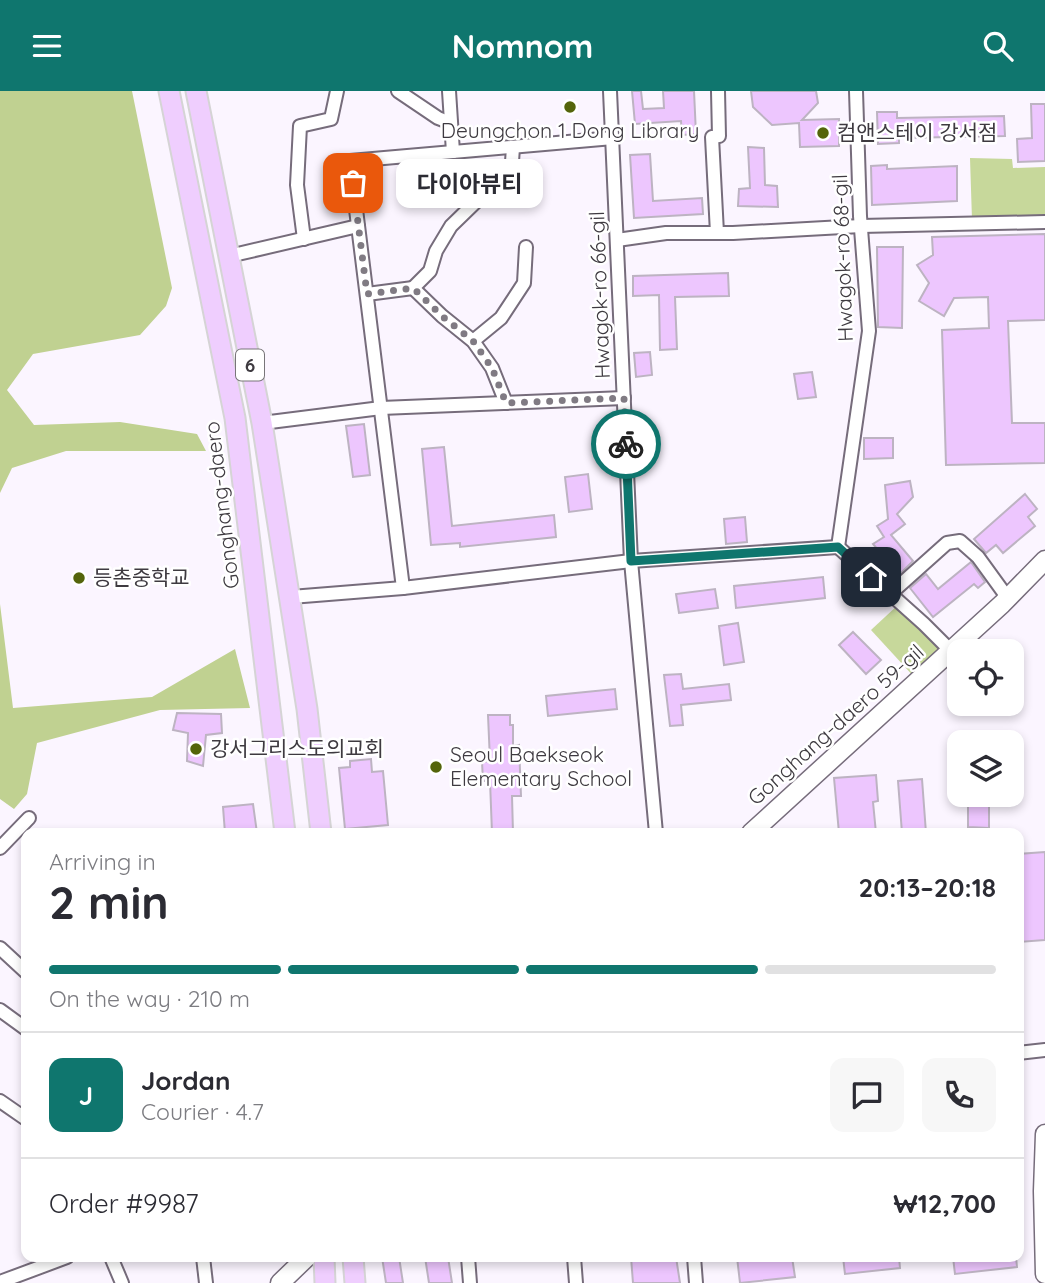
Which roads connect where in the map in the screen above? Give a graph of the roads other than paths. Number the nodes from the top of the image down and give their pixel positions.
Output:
1 (169, 91) edge
2 (196, 91) edge
3 (337, 91) edge
4 (398, 91) edge
5 (449, 91) edge
6 (610, 91) edge
7 (718, 91) edge
8 (856, 91) edge
9 (451, 123) junction
10 (613, 138) junction
11 (513, 147) junction
12 (453, 152) junction
13 (1045, 222) edge
14 (358, 226) junction
15 (861, 226) junction
16 (717, 233) junction
17 (304, 239) junction
18 (617, 240) junction
19 (526, 247) dead end
20 (229, 256) junction
21 (413, 288) junction
22 (367, 294) junction
23 (473, 341) junction
24 (624, 398) junction
25 (506, 403) junction
26 (381, 408) junction
27 (262, 422) junction
28 (838, 547) junction
29 (1045, 560) edge
30 (631, 561) junction
31 (403, 588) junction
32 (890, 594) junction
33 (291, 597) junction
34 (1007, 597) junction
35 (963, 639) edge
36 (947, 647) edge
37 (947, 655) edge
38 (29, 818) dead end
39 (284, 828) edge
40 (320, 828) edge
41 (656, 828) edge
42 (756, 828) edge
43 (0, 848) edge
44 (0, 949) edge
45 (21, 968) edge
46 (0, 1010) edge
47 (21, 1025) edge
48 (1045, 1050) edge
49 (1024, 1052) edge
50 (0, 1101) edge
51 (21, 1116) edge
52 (1045, 1134) edge
53 (54, 1262) edge
54 (113, 1262) edge
55 (204, 1262) edge
56 (302, 1262) edge
57 (324, 1262) edge
58 (353, 1262) edge
59 (469, 1262) edge
60 (574, 1262) edge
61 (694, 1262) edge
62 (1045, 1273) edge
63 (0, 1282) edge
64 (122, 1283) edge
65 (206, 1283) edge
66 (280, 1283) edge
67 (325, 1283) edge
68 (355, 1283) edge
69 (471, 1283) edge
70 (576, 1283) edge
71 (696, 1283) edge

1 - 39 main road, Gonghang-daero / 6
2 - 20 main road, 6
3 - 17 street
4 - 9 street
5 - 9 street
6 - 10 street, Hwagok-ro 66-gil
7 - 16 street
8 - 15 street, Hwagok-ro 68-gil
9 - 12 street
10 - 11 street
10 - 18 street, Hwagok-ro 66-gil
11 - 12 street
11 - 21 street
12 - 14 street
13 - 15 street
14 - 17 street
14 - 22 street
15 - 16 street
15 - 28 street, Hwagok-ro 68-gil
16 - 18 street
17 - 20 street
18 - 24 street, Hwagok-ro 66-gil
19 - 23 street
20 - 27 main road, 6
21 - 22 street
21 - 23 street
22 - 26 street
23 - 25 street
24 - 25 street
24 - 30 street, Hwagok-ro 66-gil
25 - 26 street
26 - 27 street
26 - 31 street
27 - 33 main road, 6
28 - 30 street
28 - 32 street, Gonghang-daero 59-gil
29 - 34 main road, Gonghang-daero 59-gil
30 - 31 street
30 - 41 street, Hwagok-ro 66-gil
31 - 33 street
32 - 34 street
32 - 36 street, Gonghang-daero 59-gil
33 - 40 main road, 6
34 - 35 main road, Gonghang-daero 59-gil
37 - 42 main road, Gonghang-daero 59-gil
38 - 43 street
44 - 45 street
46 - 47 street
48 - 49 street
50 - 51 street
52 - 62 main road
53 - 63 street
54 - 64 street
55 - 65 street
56 - 66 main road
57 - 67 main road
58 - 68 main road
59 - 69 street
60 - 70 street
61 - 71 street

